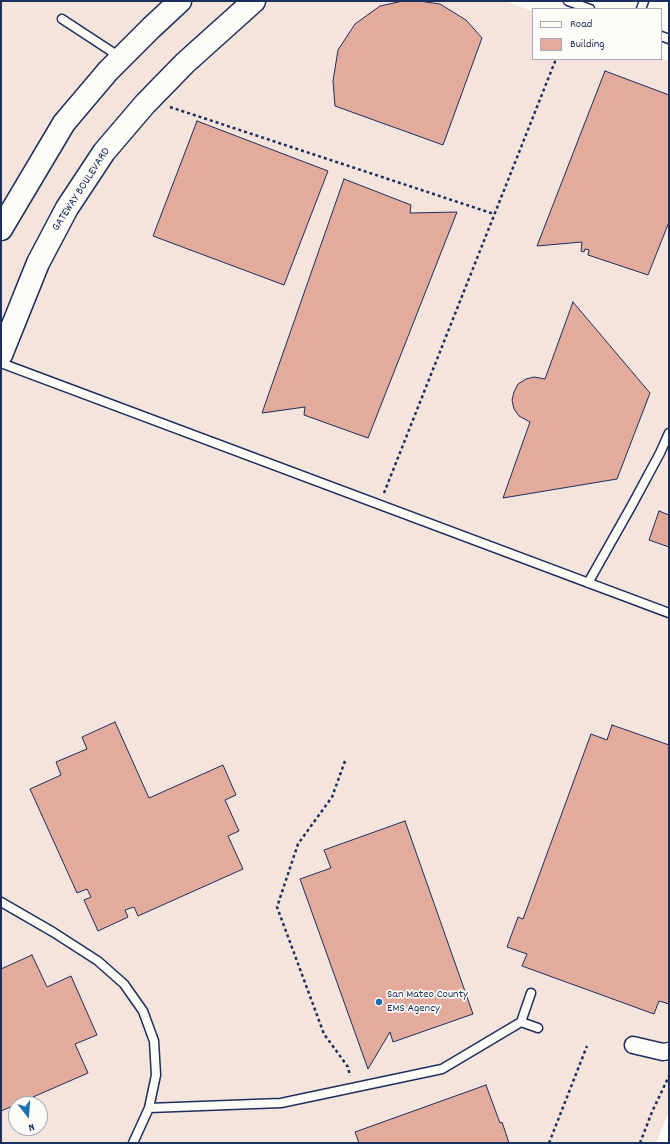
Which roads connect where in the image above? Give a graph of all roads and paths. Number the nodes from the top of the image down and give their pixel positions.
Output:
1 (180, 1) edge
2 (254, 1) edge
3 (568, 1) edge
4 (578, 3) edge
5 (588, 8) edge
6 (62, 19) dead end
7 (122, 58) junction
8 (556, 60) edge
9 (148, 101) junction
10 (494, 214) junction
11 (1, 229) edge
12 (1, 355) edge
13 (1, 363) edge
14 (669, 432) edge
15 (379, 504) junction
16 (588, 583) junction
17 (669, 613) edge
18 (346, 761) dead end
19 (1, 902) edge
20 (531, 993) dead end
21 (521, 1022) junction
22 (538, 1028) dead end
23 (634, 1045) dead end
24 (586, 1046) dead end
25 (669, 1051) edge
26 (669, 1076) edge
27 (352, 1088) junction
28 (148, 1108) junction
29 (133, 1143) edge
30 (548, 1143) edge
31 (640, 1143) edge

1 - 7 main road
2 - 9 main road, GATEWAY BOULEVARD
3 - 4 lane
4 - 5 lane
6 - 7 lane
7 - 11 main road
8 - 10 path
9 - 10 path
9 - 12 main road, GATEWAY BOULEVARD
10 - 15 path
13 - 15 lane
14 - 16 lane
15 - 16 lane
16 - 17 lane
18 - 27 path
19 - 28 lane
20 - 21 lane
21 - 22 lane
21 - 27 lane
23 - 25 street
24 - 30 path
26 - 31 path
27 - 28 lane
28 - 29 lane

